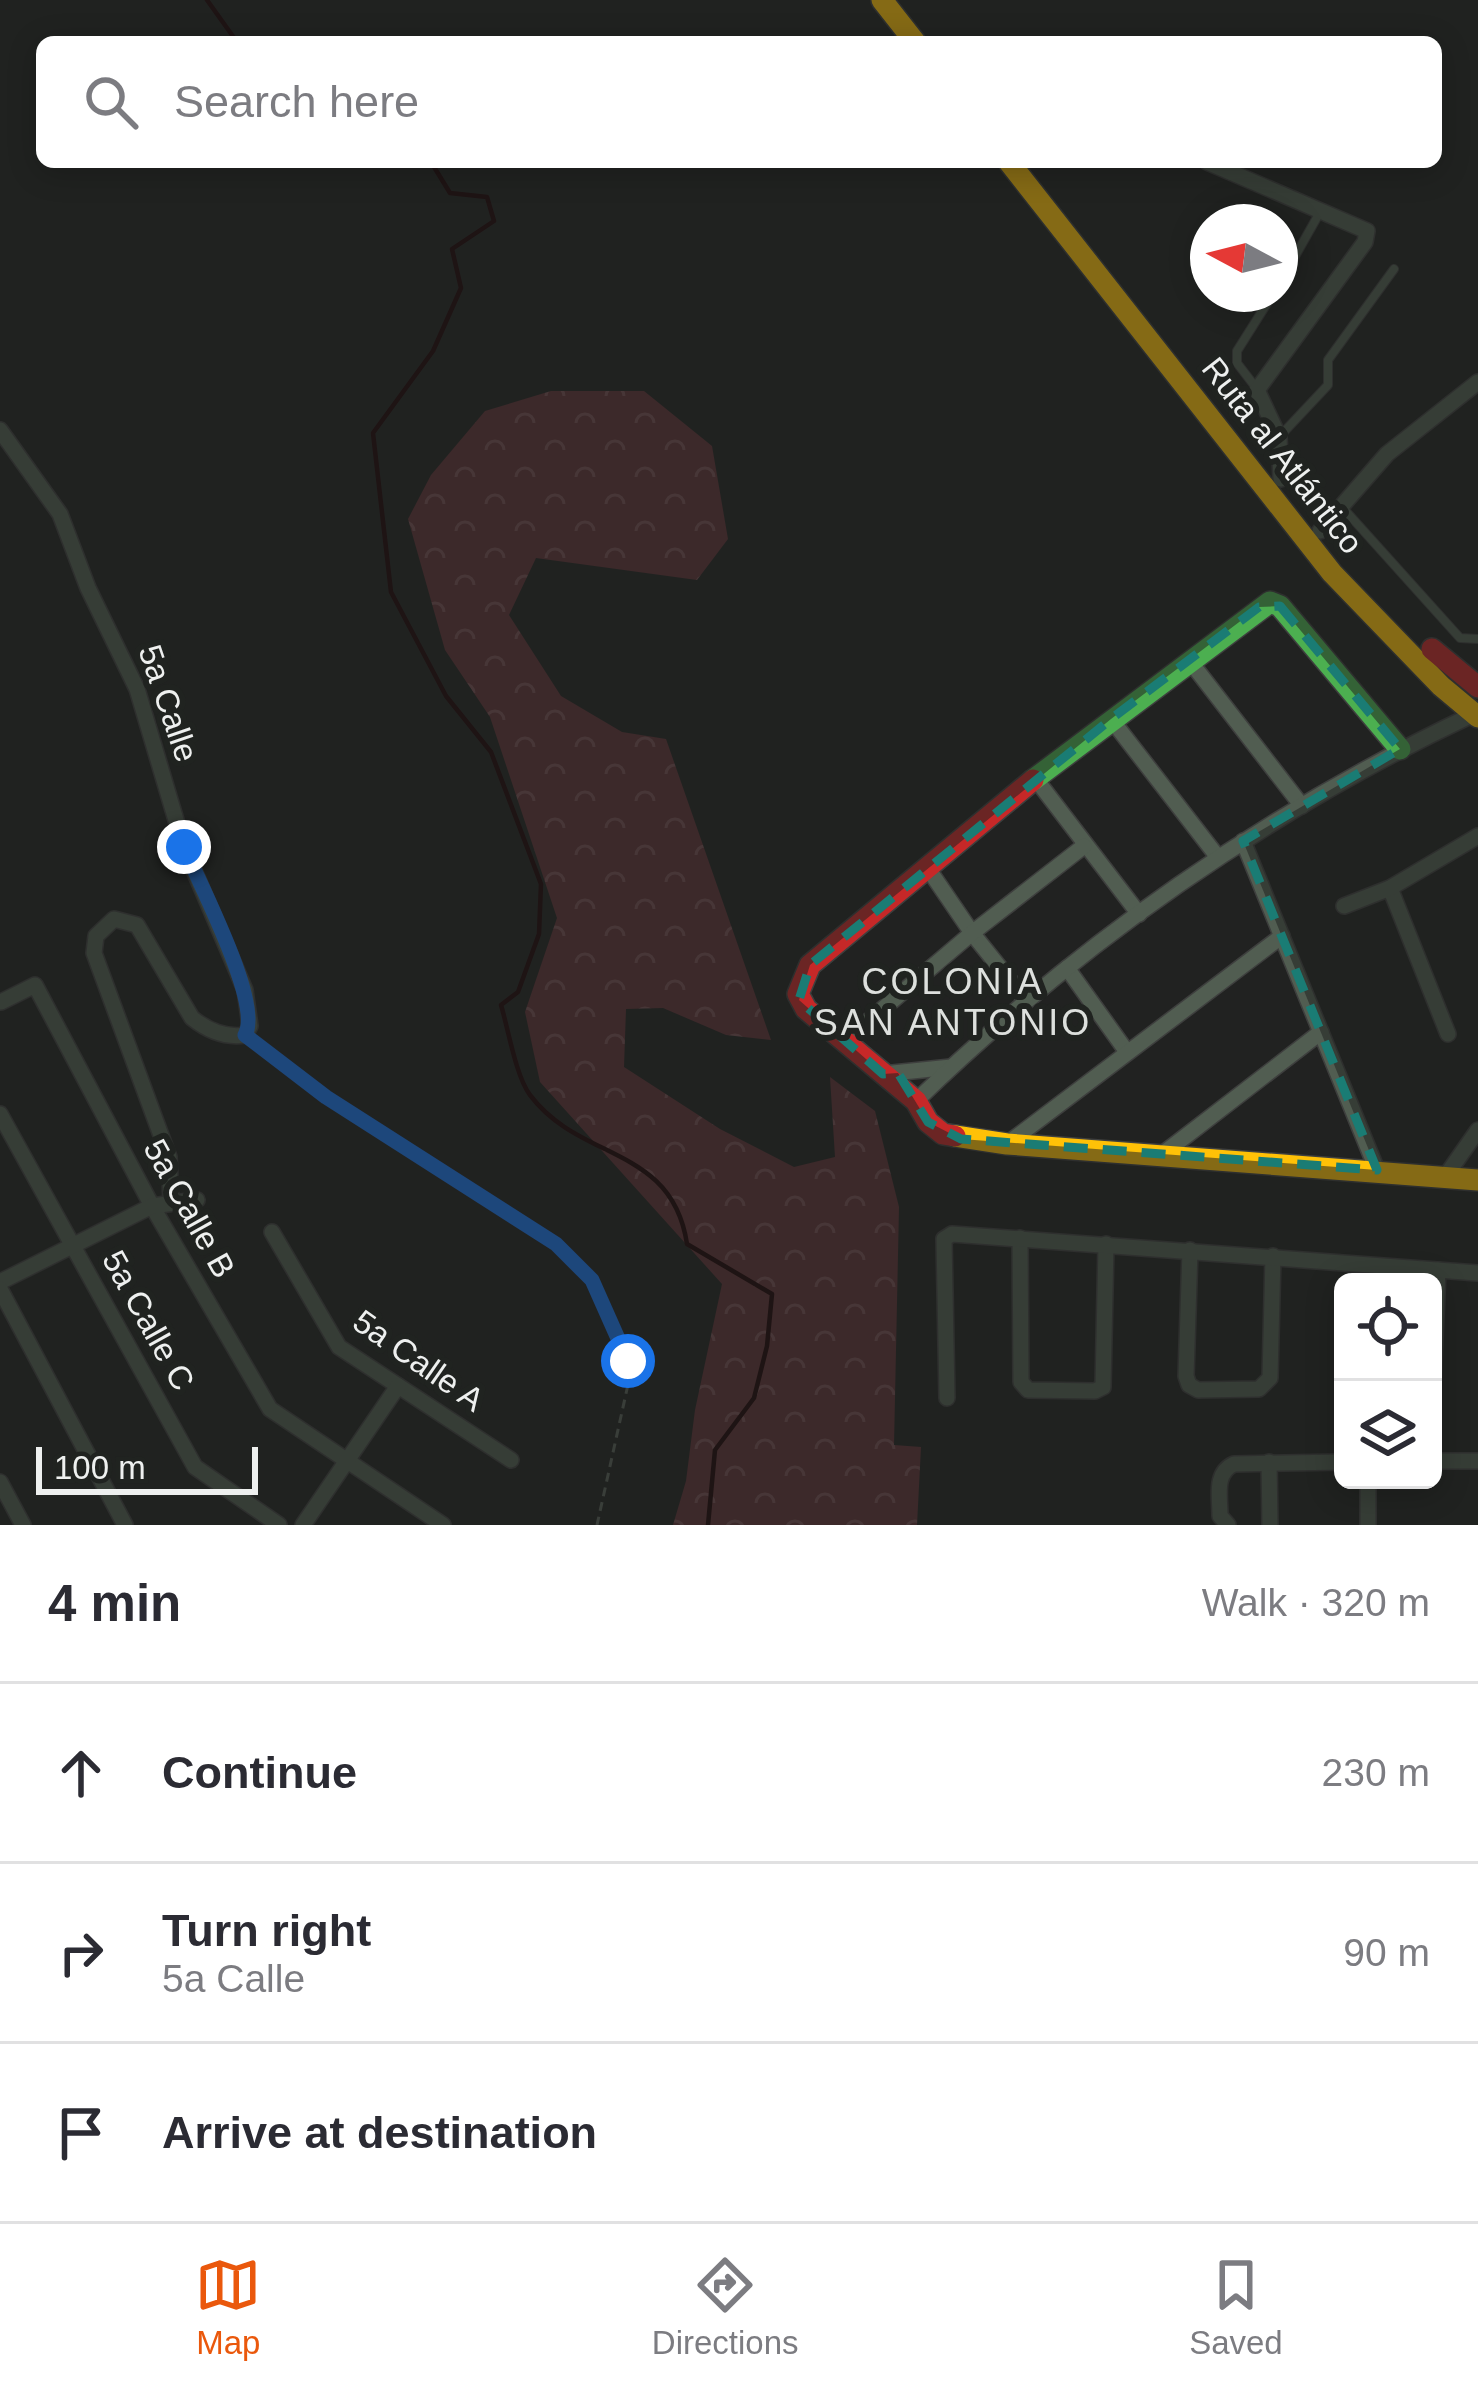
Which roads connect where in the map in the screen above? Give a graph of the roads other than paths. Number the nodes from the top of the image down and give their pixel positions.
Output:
1 (882, 0) edge
2 (905, 0) edge
3 (910, 36) edge
4 (933, 36) edge
5 (1014, 168) edge
6 (1036, 168) edge
7 (1221, 168) edge
8 (1320, 212) junction
9 (1298, 251) edge
10 (1394, 268) dead end
11 (1262, 312) edge
12 (1478, 382) edge
13 (1258, 390) junction
14 (0, 430) edge
15 (1279, 437) junction
16 (1282, 478) junction
17 (1341, 508) junction
18 (1320, 531) junction
19 (1478, 639) edge
20 (1189, 660) junction
21 (1478, 687) edge
22 (1476, 716) edge
23 (1111, 719) junction
24 (1400, 749) junction
25 (1035, 778) junction
26 (1302, 806) junction
27 (1478, 836) edge
28 (1244, 841) junction
29 (1084, 845) junction
30 (1217, 856) junction
31 (927, 867) junction
32 (1390, 888) junction
33 (1344, 906) dead end
34 (1139, 914) junction
35 (972, 934) junction
36 (1282, 937) junction
37 (1067, 968) junction
38 (1025, 999) junction
39 (1, 1002) edge
40 (1321, 1032) junction
41 (1448, 1034) dead end
42 (845, 1041) junction
43 (1127, 1052) junction
44 (951, 1067) junction
45 (883, 1074) junction
46 (916, 1101) junction
47 (0, 1114) edge
48 (1478, 1130) edge
49 (1007, 1144) junction
50 (1160, 1156) junction
51 (1377, 1170) junction
52 (1445, 1177) junction
53 (1478, 1180) edge
54 (197, 1200) dead end
55 (171, 1202) junction
56 (152, 1206) junction
57 (272, 1232) dead end
58 (1020, 1238) junction
59 (74, 1244) junction
60 (1106, 1244) junction
61 (1190, 1250) junction
62 (1273, 1256) junction
63 (1438, 1270) junction
64 (1357, 1273) edge
65 (1381, 1273) edge
66 (1478, 1273) edge
67 (0, 1286) edge
68 (1433, 1381) edge
69 (398, 1386) junction
70 (947, 1398) dead end
71 (511, 1460) dead end
72 (1442, 1461) edge
73 (1478, 1461) edge
74 (347, 1462) junction
75 (1268, 1462) junction
76 (1334, 1462) edge
77 (0, 1482) edge
78 (1368, 1489) edge
79 (1227, 1524) edge
80 (23, 1525) edge
81 (125, 1525) edge
82 (279, 1525) edge
83 (303, 1525) edge
84 (443, 1525) edge
85 (1270, 1525) edge
86 (1368, 1525) edge

1 - 3 main road
2 - 4 main road
5 - 22 main road, Ruta al Atlántico
6 - 16 main road, Ruta al Atlántico
7 - 8 street
8 - 9 lane
8 - 13 street
10 - 15 lane
11 - 13 lane
12 - 17 street
13 - 15 street
14 - 55 street, 5a Calle
15 - 16 street
16 - 18 main road, Ruta al Atlántico
17 - 18 street
17 - 19 lane
18 - 21 main road, Ruta al Atlántico
20 - 23 main road
20 - 24 main road
20 - 26 street
22 - 24 street
23 - 25 main road
23 - 30 street
24 - 26 street
25 - 29 street
25 - 31 main road
26 - 28 street
27 - 32 street
28 - 30 street
28 - 36 street
29 - 34 street
29 - 35 street
30 - 34 street
31 - 35 street
31 - 42 main road
32 - 33 street
32 - 41 street
34 - 37 street
35 - 38 street
35 - 42 street
36 - 40 street
36 - 43 street
37 - 38 street
37 - 43 street
38 - 44 street
39 - 56 street, 5a Calle B
40 - 50 street
40 - 51 street
42 - 45 main road
43 - 49 street
44 - 45 street
44 - 46 street
45 - 46 main road
46 - 49 main road
47 - 59 street, 5a Calle C
48 - 52 street
49 - 50 main road
50 - 51 main road
51 - 52 main road
52 - 53 main road
54 - 55 street
55 - 56 street
56 - 59 street
56 - 74 street, 5a Calle B
57 - 69 street, 5a Calle A
58 - 60 street
58 - 60 street
58 - 70 street
59 - 67 street
59 - 82 street, 5a Calle C
60 - 61 street
61 - 62 street
61 - 62 street
62 - 64 street
63 - 65 street
63 - 66 street
63 - 68 street
67 - 81 street
69 - 71 street, 5a Calle A
69 - 74 street
72 - 73 street
74 - 83 street
74 - 84 street, 5a Calle B
75 - 76 street
75 - 79 street
75 - 85 street
77 - 80 street
78 - 86 street

